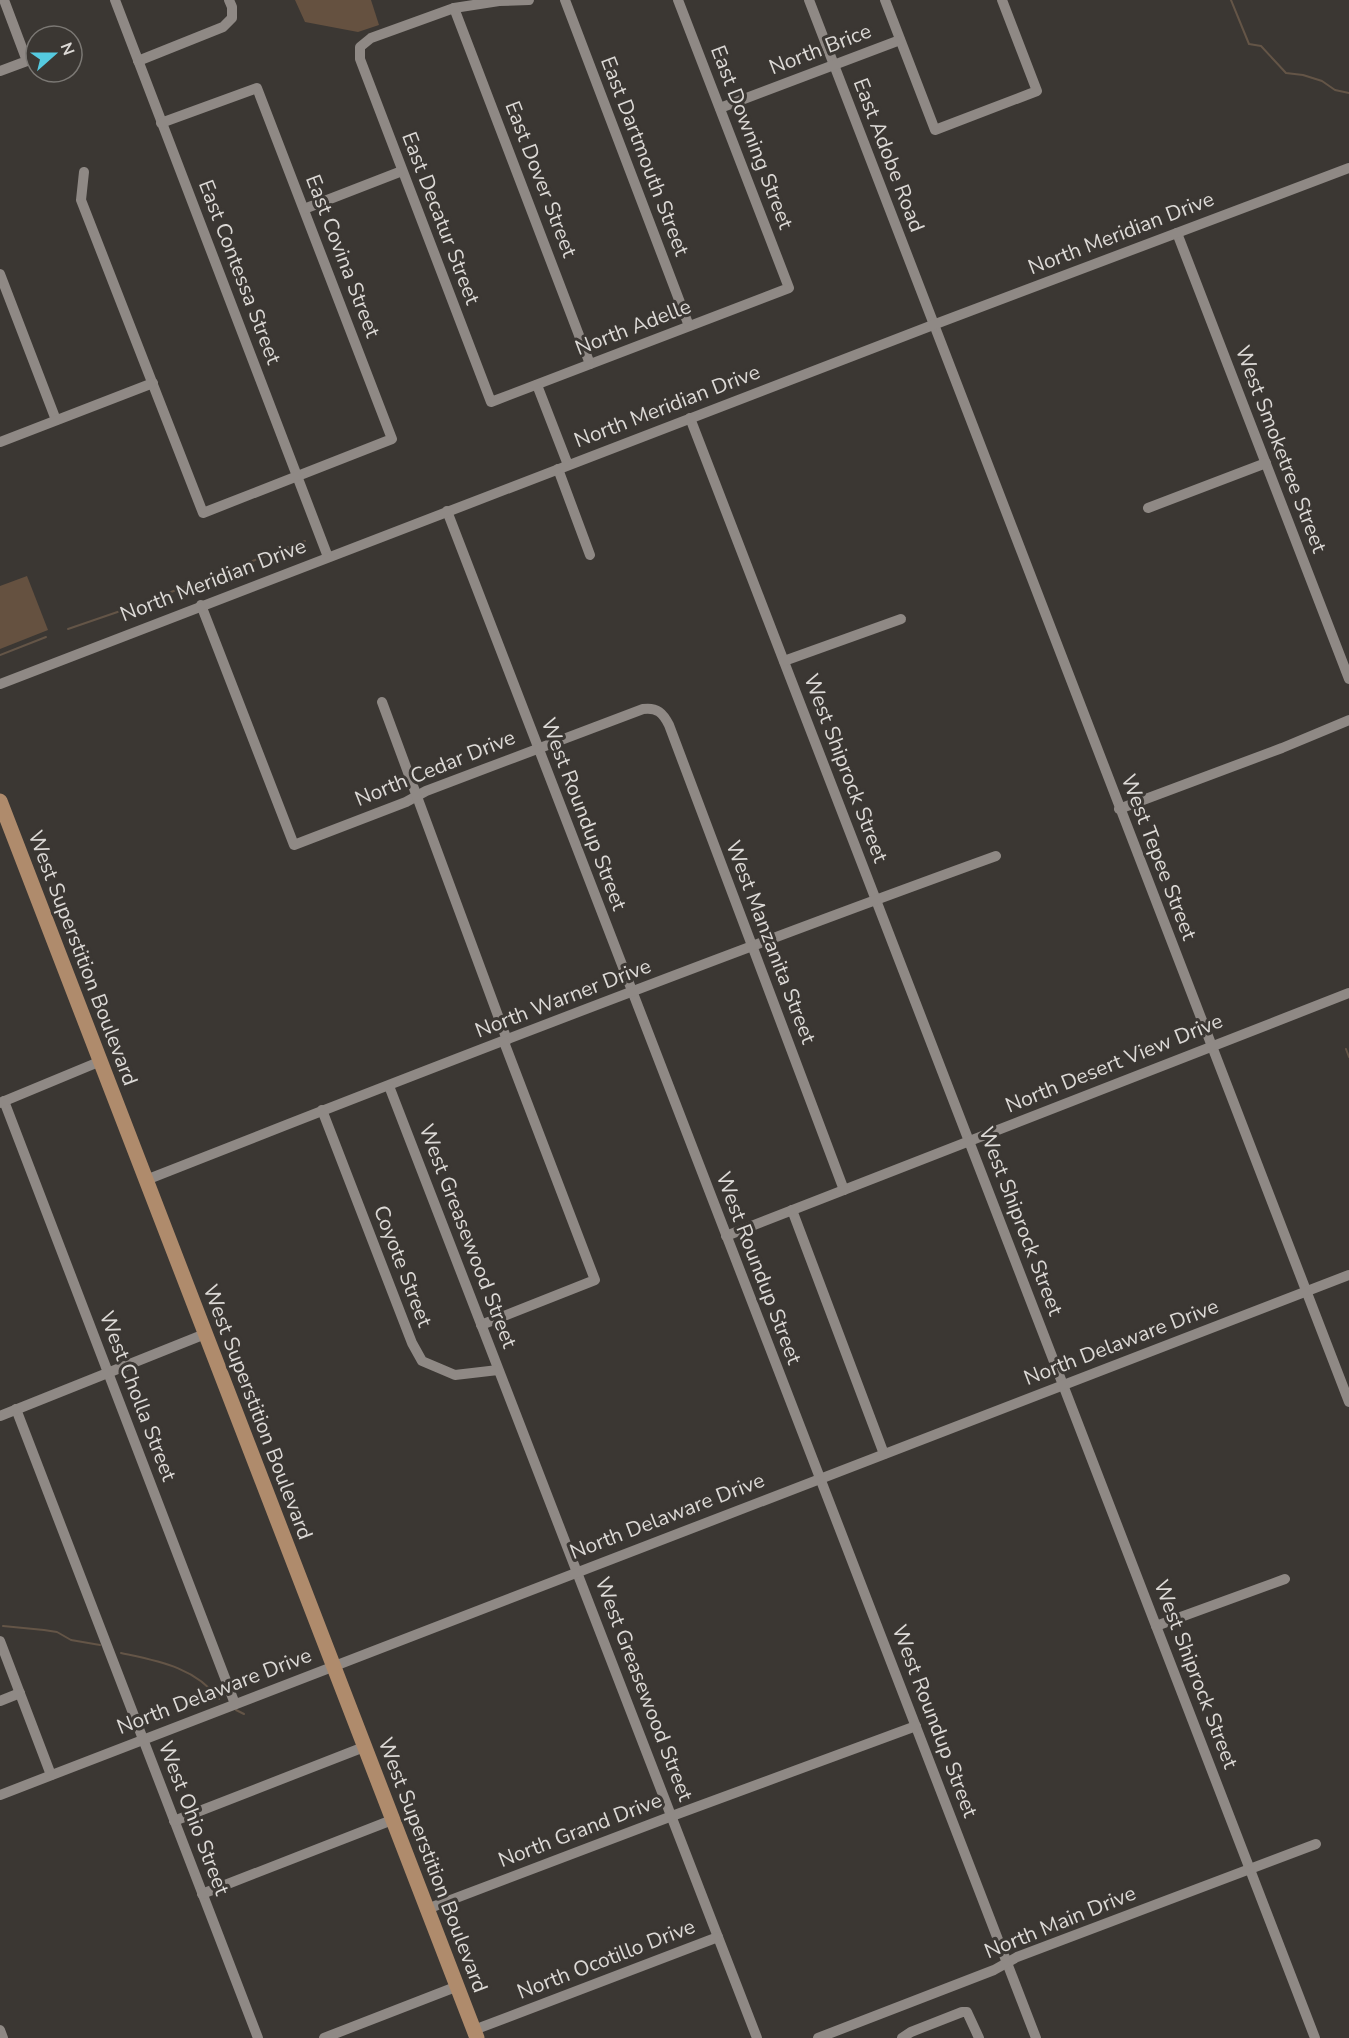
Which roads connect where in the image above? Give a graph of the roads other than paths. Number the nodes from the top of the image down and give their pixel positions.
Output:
1 (4, 0) edge
2 (115, 0) edge
3 (229, 0) edge
4 (529, 0) edge
5 (565, 0) edge
6 (678, 0) edge
7 (809, 0) edge
8 (885, 0) edge
9 (1002, 0) edge
10 (499, 1) edge
11 (454, 8) junction
12 (900, 40) junction
13 (138, 61) junction
14 (834, 65) junction
15 (0, 71) edge
16 (720, 108) junction
17 (161, 123) junction
18 (1349, 168) edge
19 (402, 171) junction
20 (84, 172) dead end
21 (304, 209) junction
22 (1177, 233) junction
23 (0, 274) edge
24 (789, 288) joint
25 (933, 325) junction
26 (688, 326) junction
27 (590, 364) junction
28 (153, 382) junction
29 (537, 385) junction
30 (491, 402) joint
31 (690, 418) junction
32 (56, 420) junction
33 (0, 442) edge
34 (1266, 463) junction
35 (563, 467) junction
36 (298, 476) junction
37 (1148, 508) dead end
38 (447, 511) junction
39 (590, 555) dead end
40 (328, 557) junction
41 (201, 605) junction
42 (901, 619) dead end
43 (784, 661) junction
44 (1349, 679) edge
45 (0, 684) edge
46 (382, 702) dead end
47 (659, 711) joint
48 (1349, 720) edge
49 (538, 748) junction
50 (416, 797) junction
51 (0, 801) edge
52 (1119, 808) junction
53 (996, 856) dead end
54 (876, 900) junction
55 (752, 946) junction
56 (632, 992) junction
57 (1349, 993) edge
58 (506, 1041) junction
59 (1211, 1046) junction
60 (100, 1061) junction
61 (389, 1086) junction
62 (2, 1102) edge
63 (322, 1110) junction
64 (970, 1142) junction
65 (146, 1180) junction
66 (844, 1190) junction
67 (792, 1210) junction
68 (726, 1236) junction
69 (1349, 1275) edge
70 (1306, 1291) junction
71 (482, 1325) junction
72 (205, 1334) junction
73 (498, 1370) junction
74 (108, 1373) junction
75 (1063, 1385) junction
76 (1349, 1402) edge
77 (16, 1409) junction
78 (0, 1416) edge
79 (884, 1454) junction
80 (820, 1479) junction
81 (577, 1572) junction
82 (1285, 1579) dead end
83 (1156, 1626) junction
84 (0, 1641) edge
85 (333, 1666) junction
86 (20, 1693) junction
87 (0, 1701) edge
88 (235, 1704) junction
89 (916, 1726) junction
90 (143, 1740) junction
91 (364, 1747) junction
92 (51, 1775) junction
93 (0, 1795) edge
94 (672, 1816) junction
95 (392, 1820) junction
96 (174, 1821) junction
97 (1317, 1844) dead end
98 (1250, 1869) junction
99 (202, 1894) junction
100 (427, 1909) junction
101 (718, 1937) junction
102 (1007, 1963) junction
103 (458, 1986) junction
104 (0, 2030) edge
105 (476, 2034) edge
106 (3, 2038) edge
107 (258, 2038) edge
108 (324, 2038) edge
109 (757, 2038) edge
110 (818, 2038) edge
111 (902, 2038) edge
112 (979, 2038) edge
113 (1036, 2038) edge
114 (1315, 2038) edge

1 - 15 street
2 - 13 street, East Contessa Street
3 - 13 street
4 - 10 street
5 - 26 street, East Dartmouth Street
6 - 16 street, East Downing Street
7 - 14 street, East Adobe Road
8 - 12 street
9 - 12 street
10 - 11 street
11 - 19 street, East Decatur Street
11 - 27 street, East Dover Street
12 - 14 street, North Brice
13 - 17 street, East Contessa Street
14 - 16 street, North Brice
14 - 25 street, East Adobe Road
16 - 24 street, East Downing Street
17 - 21 street, East Covina Street
17 - 36 street, East Contessa Street
18 - 22 street, North Meridian Drive
19 - 21 street
19 - 30 street, East Decatur Street
20 - 28 street
21 - 36 street, East Covina Street
22 - 25 street, North Meridian Drive
22 - 34 street, West Smoketree Street
23 - 32 street
24 - 26 street, North Adelle
25 - 31 street, North Meridian Drive
25 - 52 street, West Tepee Street
26 - 27 street, North Adelle
27 - 29 street, North Adelle
28 - 32 street
28 - 36 street
29 - 30 street, North Adelle
29 - 35 street
31 - 35 street, North Meridian Drive
31 - 43 street, West Shiprock Street
32 - 33 street
34 - 37 street
34 - 44 street, West Smoketree Street
35 - 38 street, North Meridian Drive
35 - 39 street
36 - 40 street, East Contessa Street
38 - 40 street, North Meridian Drive
38 - 49 street, West Roundup Street
40 - 41 street, North Meridian Drive
41 - 45 street, North Meridian Drive
41 - 50 street, North Cedar Drive
42 - 43 street
43 - 54 street, West Shiprock Street
46 - 50 street
47 - 49 street, North Cedar Drive
47 - 55 street, West Manzanita Street
48 - 52 street
49 - 50 street, North Cedar Drive
49 - 56 street, West Roundup Street
50 - 58 street
51 - 60 main road, West Superstition Boulevard
52 - 59 street, West Tepee Street
53 - 54 street, North Warner Drive
54 - 55 street, North Warner Drive
54 - 64 street, West Shiprock Street
55 - 56 street, North Warner Drive
55 - 66 street, West Manzanita Street
56 - 58 street, North Warner Drive
56 - 68 street, West Roundup Street
57 - 59 street, North Desert View Drive
58 - 61 street, North Warner Drive
58 - 71 street
59 - 64 street, North Desert View Drive
59 - 70 street, West Tepee Street
60 - 62 street
60 - 65 main road, West Superstition Boulevard
61 - 63 street, North Warner Drive
61 - 71 street, West Greasewood Street
62 - 74 street, West Cholla Street
63 - 65 street, North Warner Drive
63 - 73 street, Coyote Street
64 - 66 street, North Desert View Drive
64 - 75 street, West Shiprock Street
65 - 72 main road, West Superstition Boulevard
66 - 67 street, North Desert View Drive
67 - 68 street, North Desert View Drive
67 - 79 street
68 - 80 street, West Roundup Street
69 - 70 street, North Delaware Drive
70 - 75 street, North Delaware Drive
70 - 76 street, West Tepee Street
71 - 73 street, West Greasewood Street
72 - 74 street
72 - 85 main road, West Superstition Boulevard
73 - 81 street, West Greasewood Street
74 - 77 street
74 - 88 street, West Cholla Street
75 - 79 street, North Delaware Drive
75 - 83 street, West Shiprock Street
77 - 78 street
77 - 90 street, West Ohio Street
79 - 80 street, North Delaware Drive
80 - 81 street, North Delaware Drive
80 - 89 street, West Roundup Street
81 - 85 street, North Delaware Drive
81 - 94 street, West Greasewood Street
82 - 83 street
83 - 98 street, West Shiprock Street
84 - 86 street
85 - 88 street, North Delaware Drive
85 - 91 main road, West Superstition Boulevard
86 - 87 street
86 - 92 street
88 - 90 street, North Delaware Drive
89 - 94 street, North Grand Drive
89 - 102 street, West Roundup Street
90 - 92 street, North Delaware Drive
90 - 96 street, West Ohio Street
91 - 95 main road, West Superstition Boulevard
91 - 96 street
92 - 93 street, North Delaware Drive
94 - 100 street, North Grand Drive
94 - 101 street, West Greasewood Street
95 - 99 street
95 - 100 main road, West Superstition Boulevard
96 - 99 street, West Ohio Street
97 - 98 street, North Main Drive
98 - 102 street, North Main Drive
98 - 114 street, West Shiprock Street
99 - 107 street, West Ohio Street
100 - 103 main road, West Superstition Boulevard
101 - 105 street, North Ocotillo Drive
101 - 109 street, West Greasewood Street
102 - 110 street, North Main Drive
102 - 113 street, West Roundup Street
103 - 105 main road, West Superstition Boulevard
103 - 108 street
104 - 106 street
111 - 112 street

